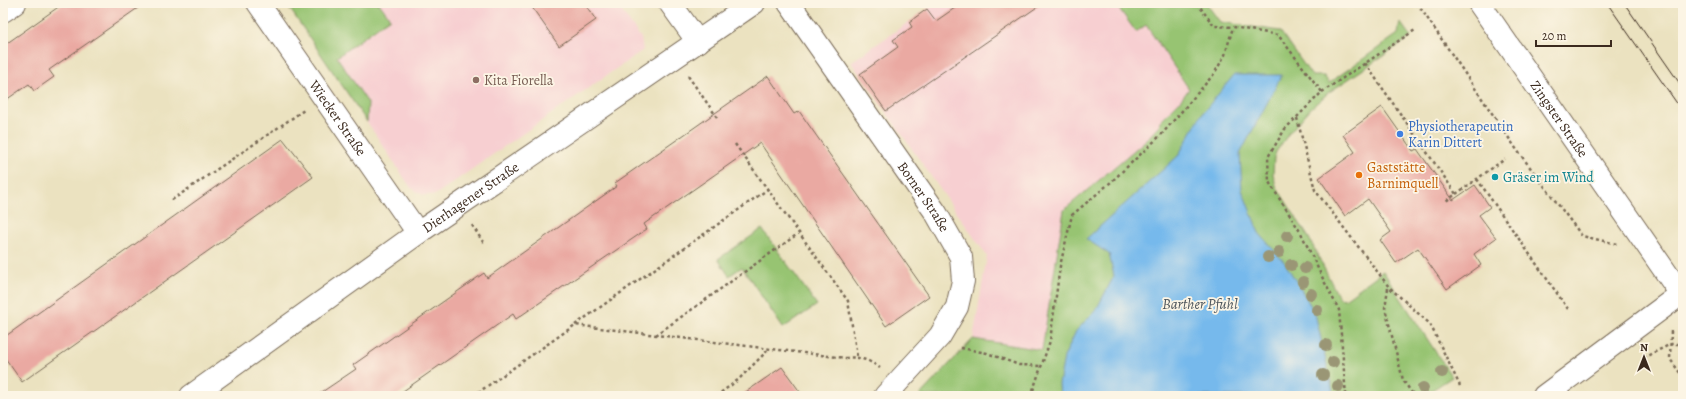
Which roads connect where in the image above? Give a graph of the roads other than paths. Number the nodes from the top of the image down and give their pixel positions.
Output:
1 (15, 3) edge
2 (258, 3) edge
3 (670, 3) edge
4 (754, 3) edge
5 (789, 3) edge
6 (1479, 3) edge
7 (3, 11) edge
8 (698, 42) junction
9 (418, 233) junction
10 (1677, 298) edge
11 (191, 396) edge
12 (885, 396) edge
13 (1544, 396) edge

1 - 7 street
2 - 9 street, Wiecker Straße
3 - 8 street
4 - 8 street, Dierhagener Straße
5 - 12 street, Borner Straße
6 - 10 street, Zingster Straße
8 - 9 street, Dierhagener Straße
9 - 11 street, Dierhagener Straße
10 - 13 street

